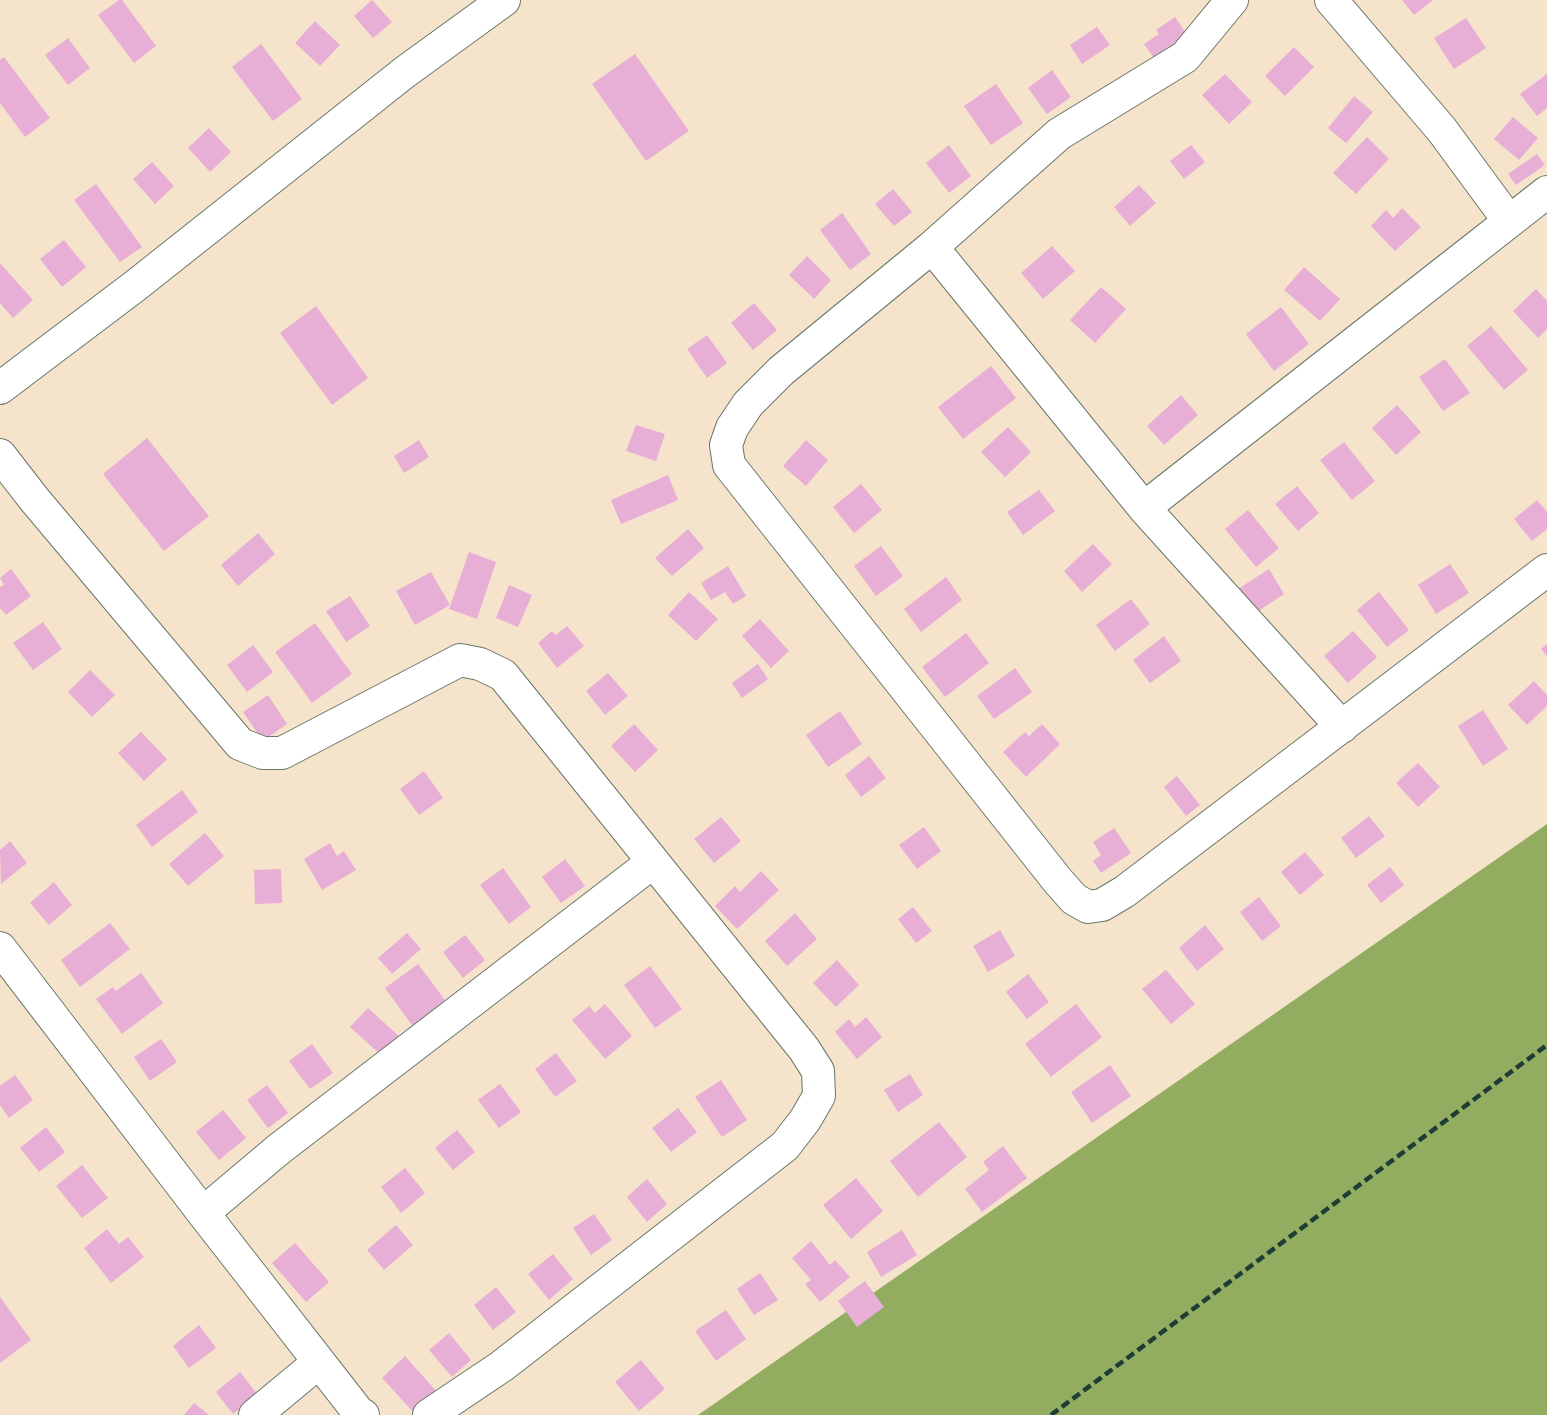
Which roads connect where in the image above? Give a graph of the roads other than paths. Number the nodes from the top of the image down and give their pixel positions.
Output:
1 (504, 0) edge
2 (1232, 0) edge
3 (1331, 0) edge
4 (1547, 192) edge
5 (1509, 221) junction
6 (932, 247) junction
7 (0, 388) edge
8 (0, 455) edge
9 (1144, 508) junction
10 (1547, 570) edge
11 (1342, 727) junction
12 (652, 862) junction
13 (0, 948) edge
14 (203, 1213) junction
15 (319, 1362) junction
16 (437, 1412) edge
17 (255, 1415) edge
18 (363, 1415) edge

1 - 7 street
2 - 6 street
3 - 5 street
4 - 5 street
5 - 9 street
6 - 9 street
6 - 11 street
8 - 12 street
9 - 11 street
10 - 11 street
12 - 14 street
12 - 16 street
13 - 14 street
14 - 15 street
15 - 17 street
15 - 18 street

